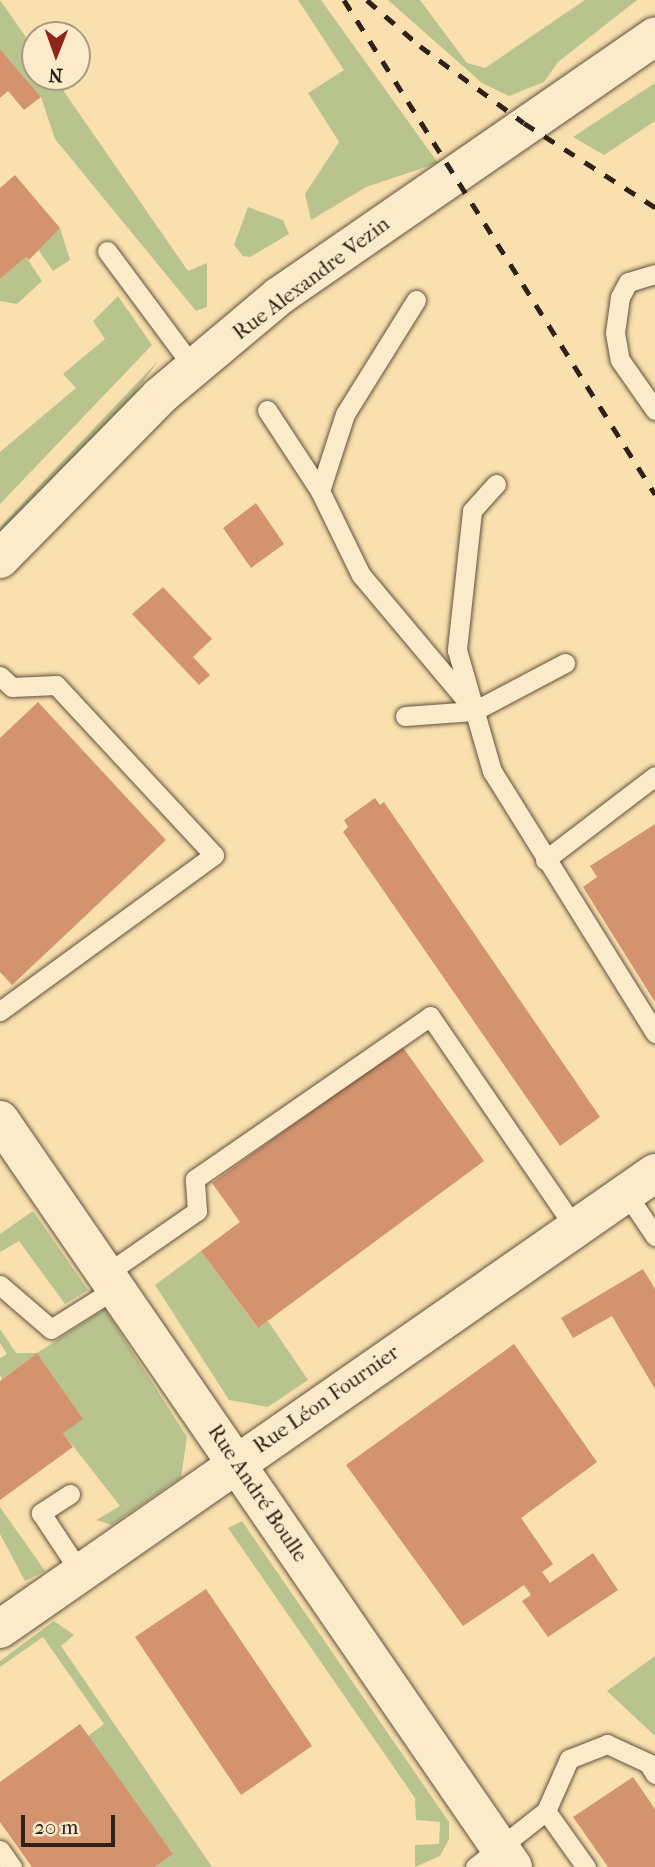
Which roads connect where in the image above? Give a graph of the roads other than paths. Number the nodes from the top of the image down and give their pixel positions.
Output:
1 (655, 37) edge
2 (107, 251) dead end
3 (655, 274) edge
4 (416, 300) dead end
5 (194, 368) junction
6 (267, 410) dead end
7 (655, 410) edge
8 (496, 484) dead end
9 (320, 491) junction
10 (0, 559) edge
11 (565, 663) dead end
12 (0, 676) edge
13 (474, 710) junction
14 (405, 716) dead end
15 (655, 776) edge
16 (545, 860) junction
17 (0, 1011) edge
18 (655, 1033) edge
19 (0, 1120) edge
20 (640, 1183) edge
21 (575, 1228) junction
22 (655, 1236) edge
23 (111, 1281) junction
24 (0, 1284) edge
25 (236, 1462) junction
26 (70, 1494) dead end
27 (80, 1572) junction
28 (0, 1629) edge
29 (655, 1774) edge
30 (546, 1811) junction
31 (0, 1850) edge
32 (497, 1861) edge
33 (12, 1867) edge
34 (586, 1867) edge

1 - 5 street, Rue Alexandre Vezin
2 - 5 lane
3 - 7 lane
4 - 9 lane
5 - 10 street, Rue Alexandre Vezin
6 - 9 lane
8 - 13 lane
9 - 13 lane
11 - 13 lane
12 - 17 lane
13 - 14 lane
13 - 16 lane
15 - 16 lane
16 - 18 lane
19 - 23 street, Rue André Boulle
20 - 21 street, Rue Léon Fournier
20 - 22 lane
21 - 23 lane
21 - 25 street, Rue Léon Fournier
23 - 24 lane
23 - 25 street, Rue André Boulle
25 - 27 street, Rue Léon Fournier
25 - 32 street, Rue André Boulle
26 - 27 lane
27 - 28 street, Rue Léon Fournier
29 - 30 lane
30 - 32 lane
30 - 34 lane
31 - 33 lane

